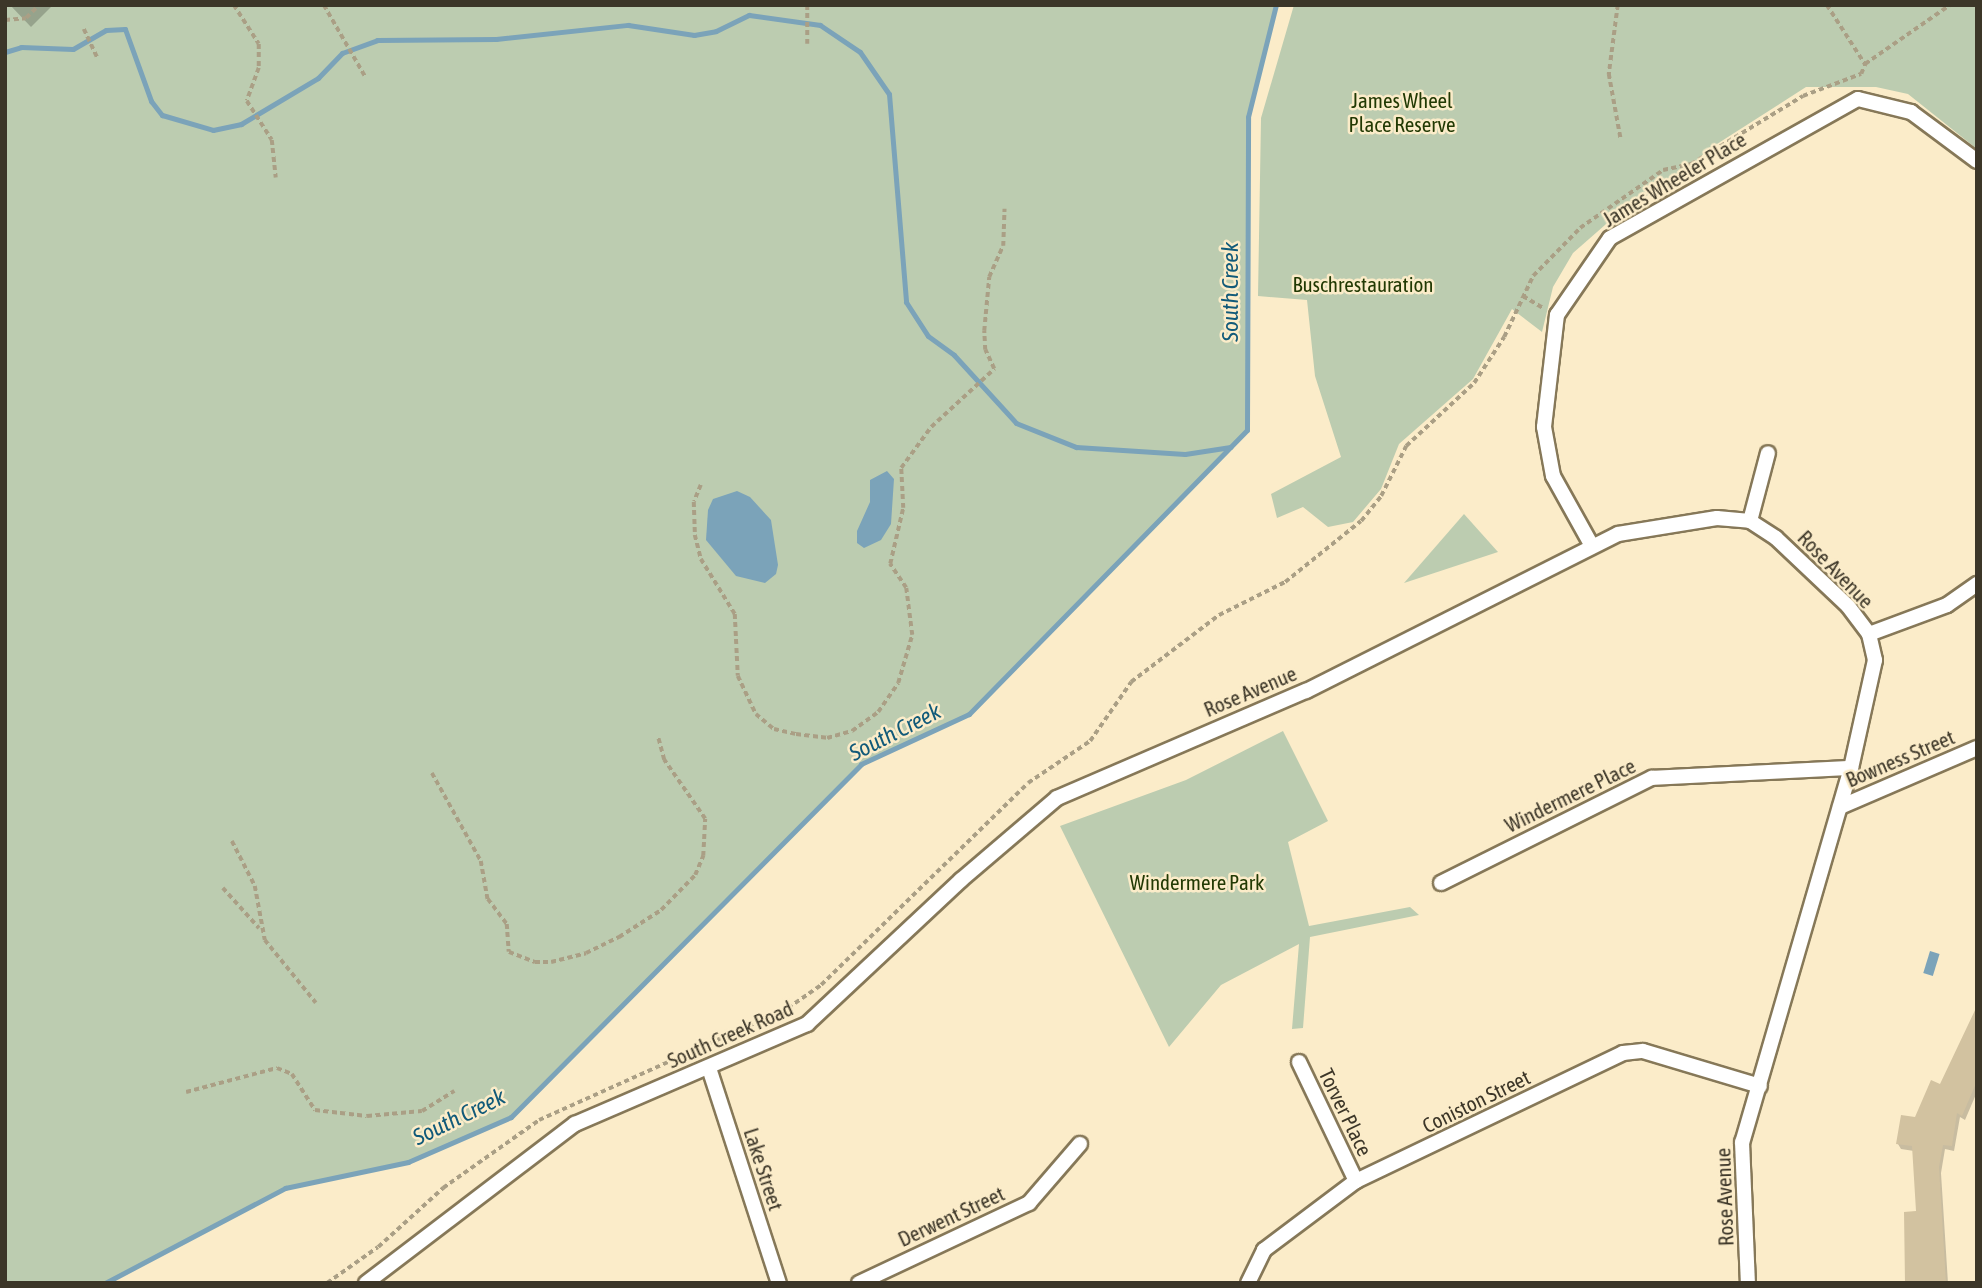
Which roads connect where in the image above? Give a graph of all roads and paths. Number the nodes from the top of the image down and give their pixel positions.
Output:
1 (39, 5) edge
2 (234, 5) edge
3 (324, 5) edge
4 (807, 5) edge
5 (1618, 5) edge
6 (1827, 5) edge
7 (1950, 5) edge
8 (5, 20) edge
9 (84, 29) dead end
10 (807, 44) dead end
11 (97, 57) dead end
12 (1865, 64) junction
13 (365, 76) dead end
14 (1620, 140) dead end
15 (1977, 161) edge
16 (276, 178) dead end
17 (1004, 209) dead end
18 (1523, 296) junction
19 (1558, 315) junction
20 (1768, 453) dead end
21 (701, 485) dead end
22 (1750, 522) junction
23 (1592, 546) junction
24 (1977, 584) edge
25 (1869, 634) junction
26 (1198, 736) joint
27 (658, 738) dead end
28 (1977, 748) edge
29 (1851, 768) junction
30 (432, 773) dead end
31 (1840, 807) junction
32 (232, 841) dead end
33 (1441, 883) dead end
34 (223, 888) dead end
35 (260, 928) junction
36 (316, 1003) dead end
37 (1299, 1062) dead end
38 (709, 1068) junction
39 (1760, 1086) junction
40 (454, 1091) dead end
41 (186, 1092) dead end
42 (1080, 1144) dead end
43 (1356, 1181) junction
44 (327, 1283) edge
45 (366, 1283) edge
46 (779, 1283) edge
47 (859, 1283) edge
48 (1248, 1283) edge
49 (1748, 1283) edge

1 - 8 path
2 - 16 path
3 - 13 path
4 - 10 path
5 - 14 path
6 - 12 path
7 - 12 path
9 - 11 path
12 - 18 path
15 - 19 street, James Wheeler Place
17 - 21 path
18 - 19 path
18 - 44 path
19 - 23 street, James Wheeler Place
20 - 22 street
22 - 23 street, Rose Avenue
22 - 25 street, Rose Avenue
23 - 26 street, Rose Avenue
24 - 25 street
25 - 29 street, Rose Avenue
26 - 38 street, South Creek Road
27 - 30 path
28 - 31 street, Bowness Street
29 - 31 street, Rose Avenue
29 - 33 street, Windermere Place
31 - 39 street, Rose Avenue
32 - 35 path
34 - 35 path
35 - 36 path
37 - 43 street, Torver Place
38 - 45 street, South Creek Road
38 - 46 street, Lake Street
39 - 43 street, Coniston Street
39 - 49 street, Rose Avenue
40 - 41 path
42 - 47 street, Derwent Street
43 - 48 street, Coniston Street

